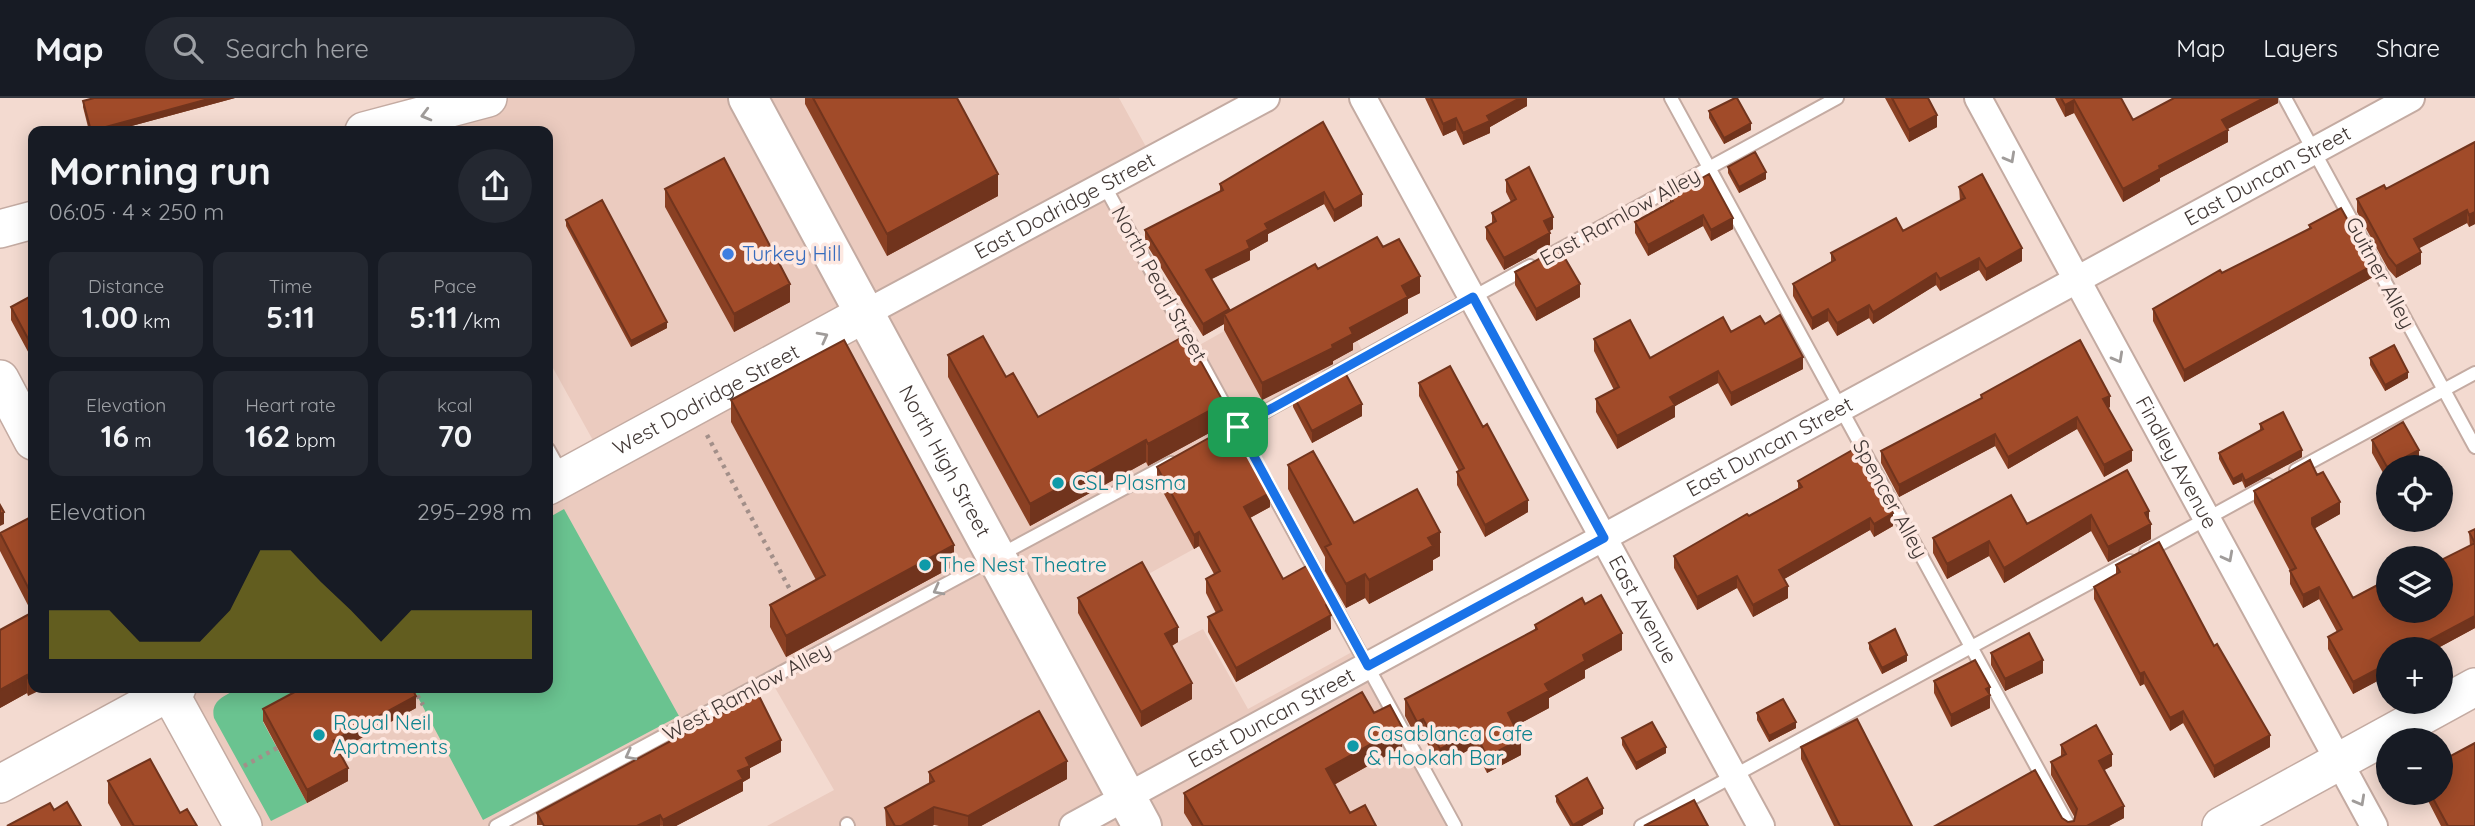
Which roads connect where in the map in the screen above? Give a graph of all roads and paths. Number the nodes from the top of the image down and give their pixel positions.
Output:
1 (488, 98) edge
2 (748, 98) edge
3 (1266, 98) edge
4 (1363, 98) edge
5 (1671, 98) edge
6 (1837, 98) edge
7 (1978, 98) edge
8 (2285, 98) edge
9 (2411, 98) edge
10 (384, 126) edge
11 (2314, 151) junction
12 (1709, 168) junction
13 (1104, 185) junction
14 (28, 221) edge
15 (0, 229) edge
16 (2076, 281) junction
17 (1473, 297) junction
18 (864, 314) junction
19 (2475, 373) edge
20 (0, 379) edge
21 (2444, 390) junction
22 (1841, 408) junction
23 (1238, 427) junction
24 (705, 431) dead end
25 (28, 432) edge
26 (1214, 440) edge
27 (2475, 447) edge
28 (1180, 459) edge
29 (553, 471) edge
30 (2207, 519) junction
31 (1604, 538) junction
32 (999, 558) junction
33 (799, 607) edge
34 (1971, 647) junction
35 (1368, 666) junction
36 (2475, 687) edge
37 (164, 693) edge
38 (173, 693) edge
39 (417, 693) edge
40 (423, 705) dead end
41 (277, 748) edge
42 (2339, 762) junction
43 (241, 767) dead end
44 (1733, 776) junction
45 (0, 784) edge
46 (1134, 812) edge
47 (243, 826) edge
48 (496, 826) edge
49 (1073, 826) edge
50 (1455, 826) edge
51 (1641, 826) edge
52 (1761, 826) edge
53 (2069, 826) edge
54 (2221, 826) edge
55 (2374, 826) edge

1 -> 10 main road
2 - 18 main road, North High Street
3 - 13 street, East Dodridge Street
4 - 17 street, East Avenue
5 - 12 lane, Spencer Alley
6 - 12 lane, East Ramlow Alley
7 -> 16 street, Findley Avenue
8 - 11 lane, Guitner Alley
9 - 11 street, East Duncan Street
11 - 16 street, East Duncan Street
11 - 21 lane, Guitner Alley
12 - 17 lane, East Ramlow Alley
12 - 22 lane, Spencer Alley
13 - 18 street, East Dodridge Street
13 - 23 lane, North Pearl Street
14 - 15 main road
16 - 22 street, East Duncan Street
16 -> 30 street, Findley Avenue
17 - 23 lane, East Ramlow Alley
17 - 31 street, East Avenue
29 -> 18 main road, West Dodridge Street
18 - 32 main road, North High Street
19 - 21 lane
20 - 25 main road
21 - 27 lane, Guitner Alley
21 - 30 lane
22 - 31 street, East Duncan Street
22 - 34 lane, Spencer Alley
23 - 26 lane, East Ramlow Alley
23 - 35 lane, North Pearl Street
24 - 33 path
28 - 32 lane
30 - 34 lane
30 -> 42 street, Findley Avenue
31 - 35 street, East Duncan Street
31 - 44 street, East Avenue
32 - 46 main road, North High Street
32 -> 48 lane, West Ramlow Alley
34 - 44 lane
34 - 53 lane, Spencer Alley
35 - 46 street, East Duncan Street
35 - 50 lane, North Pearl Street
36 - 42 main road
37 - 45 main road
38 - 47 main road
39 - 40 path
41 - 43 path
42 - 54 main road
42 -> 55 street, Findley Avenue
44 - 51 lane
44 - 52 street, East Avenue
46 - 49 street, East Duncan Street

